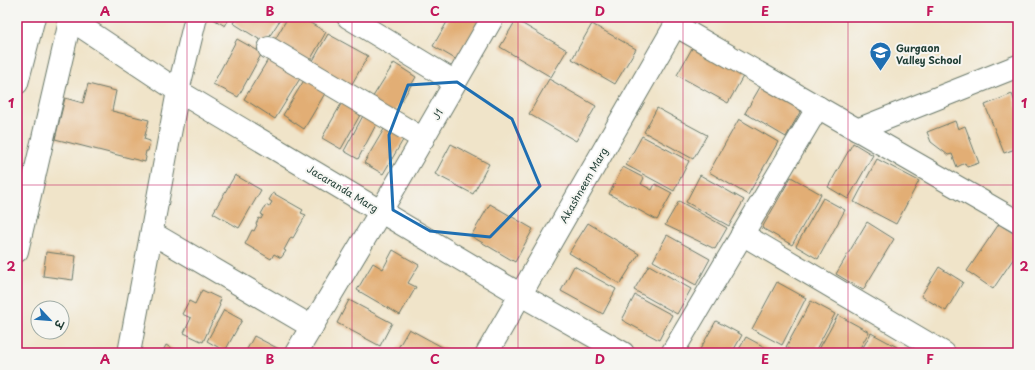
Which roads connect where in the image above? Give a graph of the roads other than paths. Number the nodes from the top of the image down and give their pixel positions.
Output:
1 (196, 17) edge
2 (348, 17) edge
3 (493, 17) edge
4 (31, 18) edge
5 (69, 18) edge
6 (677, 21) edge
7 (270, 48) dead end
8 (1018, 66) edge
9 (455, 82) junction
10 (17, 83) edge
11 (178, 91) junction
12 (818, 107) junction
13 (858, 130) junction
14 (423, 139) junction
15 (377, 219) junction
16 (1018, 222) edge
17 (152, 233) junction
18 (742, 234) junction
19 (17, 251) edge
20 (521, 295) junction
21 (312, 327) junction
22 (130, 353) edge
23 (296, 353) edge
24 (487, 353) edge
25 (622, 353) edge
26 (672, 353) edge
27 (944, 353) edge

1 - 11 street
2 - 9 street
3 - 9 street, J1
4 - 5 street
4 - 10 street
5 - 11 street, Jacaranda Marg
5 - 19 street
6 - 12 street
6 - 20 street, Akashneem Marg
7 - 14 street
8 - 13 street
9 - 14 street, J1
11 - 15 street, Jacaranda Marg
11 - 17 street
12 - 13 street
12 - 18 street
13 - 16 street
14 - 15 street, J1
15 - 20 street, Jacaranda Marg
15 - 21 street, J1
17 - 21 street
17 - 22 street
18 - 26 street
18 - 27 street
20 - 24 street, Akashneem Marg
20 - 25 street, Jacaranda Marg
21 - 23 street, J1

